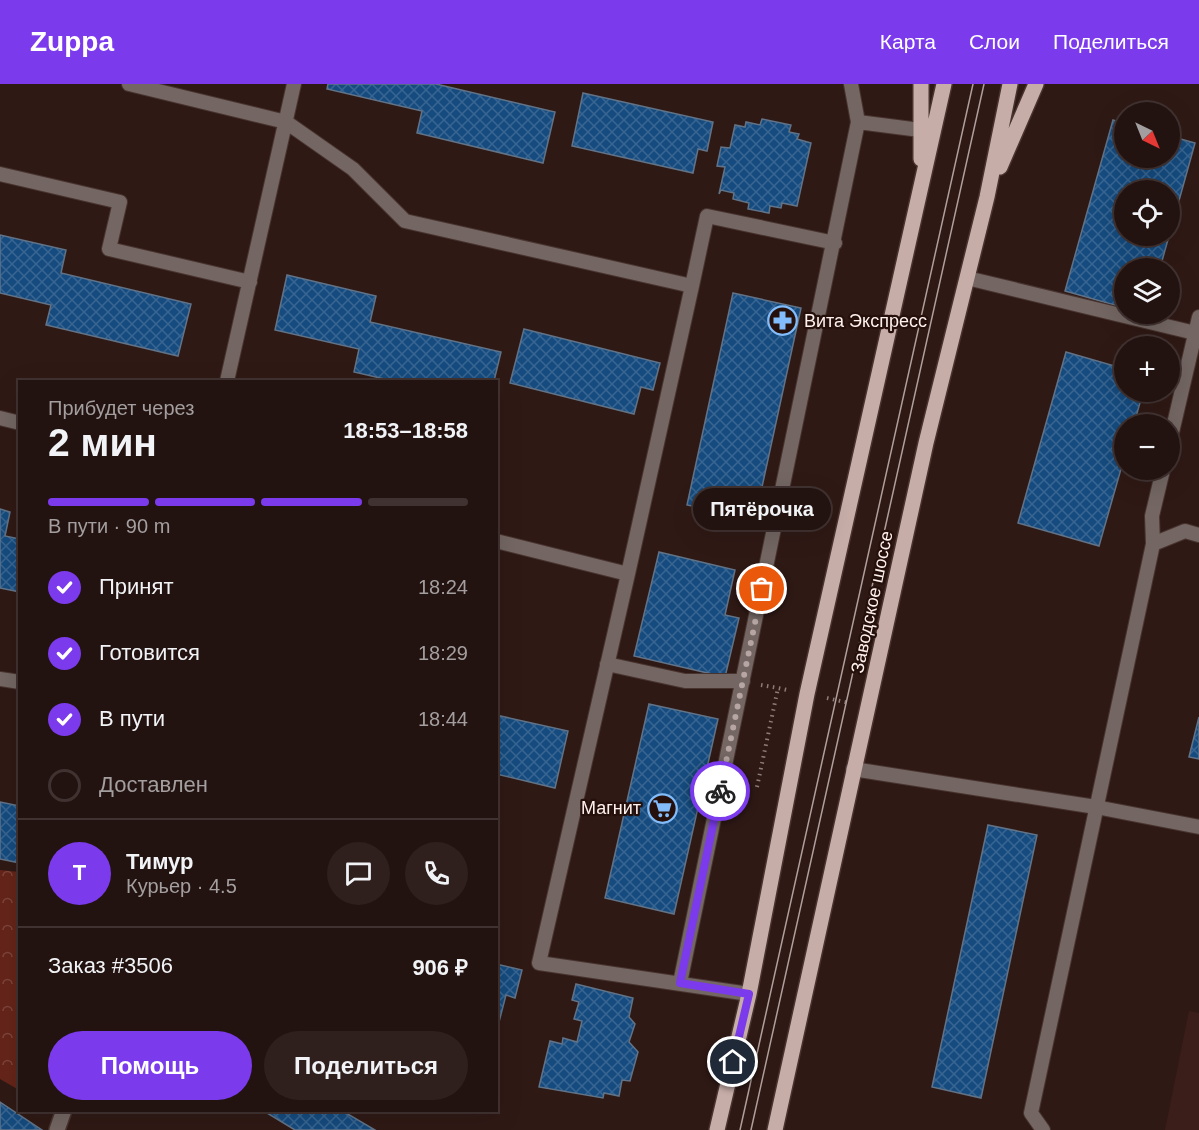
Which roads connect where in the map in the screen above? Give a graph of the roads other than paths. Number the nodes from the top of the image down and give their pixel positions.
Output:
1 (129, 84) edge
2 (294, 84) edge
3 (851, 84) edge
4 (921, 84) edge
5 (945, 84) edge
6 (1010, 84) edge
7 (1036, 84) edge
8 (286, 122) junction
9 (858, 122) junction
10 (920, 130) junction
11 (0, 174) edge
12 (922, 176) junction
13 (987, 197) junction
14 (835, 243) junction
15 (967, 278) junction
16 (250, 282) junction
17 (692, 286) junction
18 (1199, 317) edge
19 (1197, 333) edge
20 (227, 380) edge
21 (1177, 414) edge
22 (0, 418) edge
23 (18, 422) edge
24 (1161, 480) edge
25 (1199, 535) edge
26 (498, 542) edge
27 (1153, 544) junction
28 (628, 574) junction
29 (608, 664) junction
30 (0, 679) edge
31 (743, 681) junction
32 (18, 682) edge
33 (853, 769) junction
34 (1096, 807) junction
35 (1199, 827) edge
36 (680, 983) junction
37 (749, 994) junction
38 (63, 1112) edge
39 (57, 1130) edge
40 (717, 1130) edge
41 (775, 1130) edge
42 (1042, 1130) edge

1 - 8 lane
2 - 8 lane
3 - 9 lane
4 - 10 main road
5 - 12 main road
6 - 13 main road, Заводское шоссе
7 - 13 main road
8 - 16 lane
8 - 17 lane
9 - 10 lane
9 - 14 lane
10 - 12 main road
11 - 16 lane
12 - 37 main road
13 - 15 main road, Заводское шоссе
14 - 17 lane
14 - 31 lane
15 - 19 lane
15 - 33 main road, Заводское шоссе
16 - 20 lane
17 - 28 lane
18 - 19 lane
19 - 21 lane
22 - 23 lane
24 - 27 lane
25 - 27 lane
26 - 28 lane
27 - 34 lane
28 - 29 lane
29 - 31 lane
29 - 36 lane
30 - 32 lane
31 - 36 lane
33 - 34 lane
33 - 41 main road, Заводское шоссе
34 - 35 lane
34 - 42 lane
36 - 37 lane
37 - 40 main road
38 - 39 street

